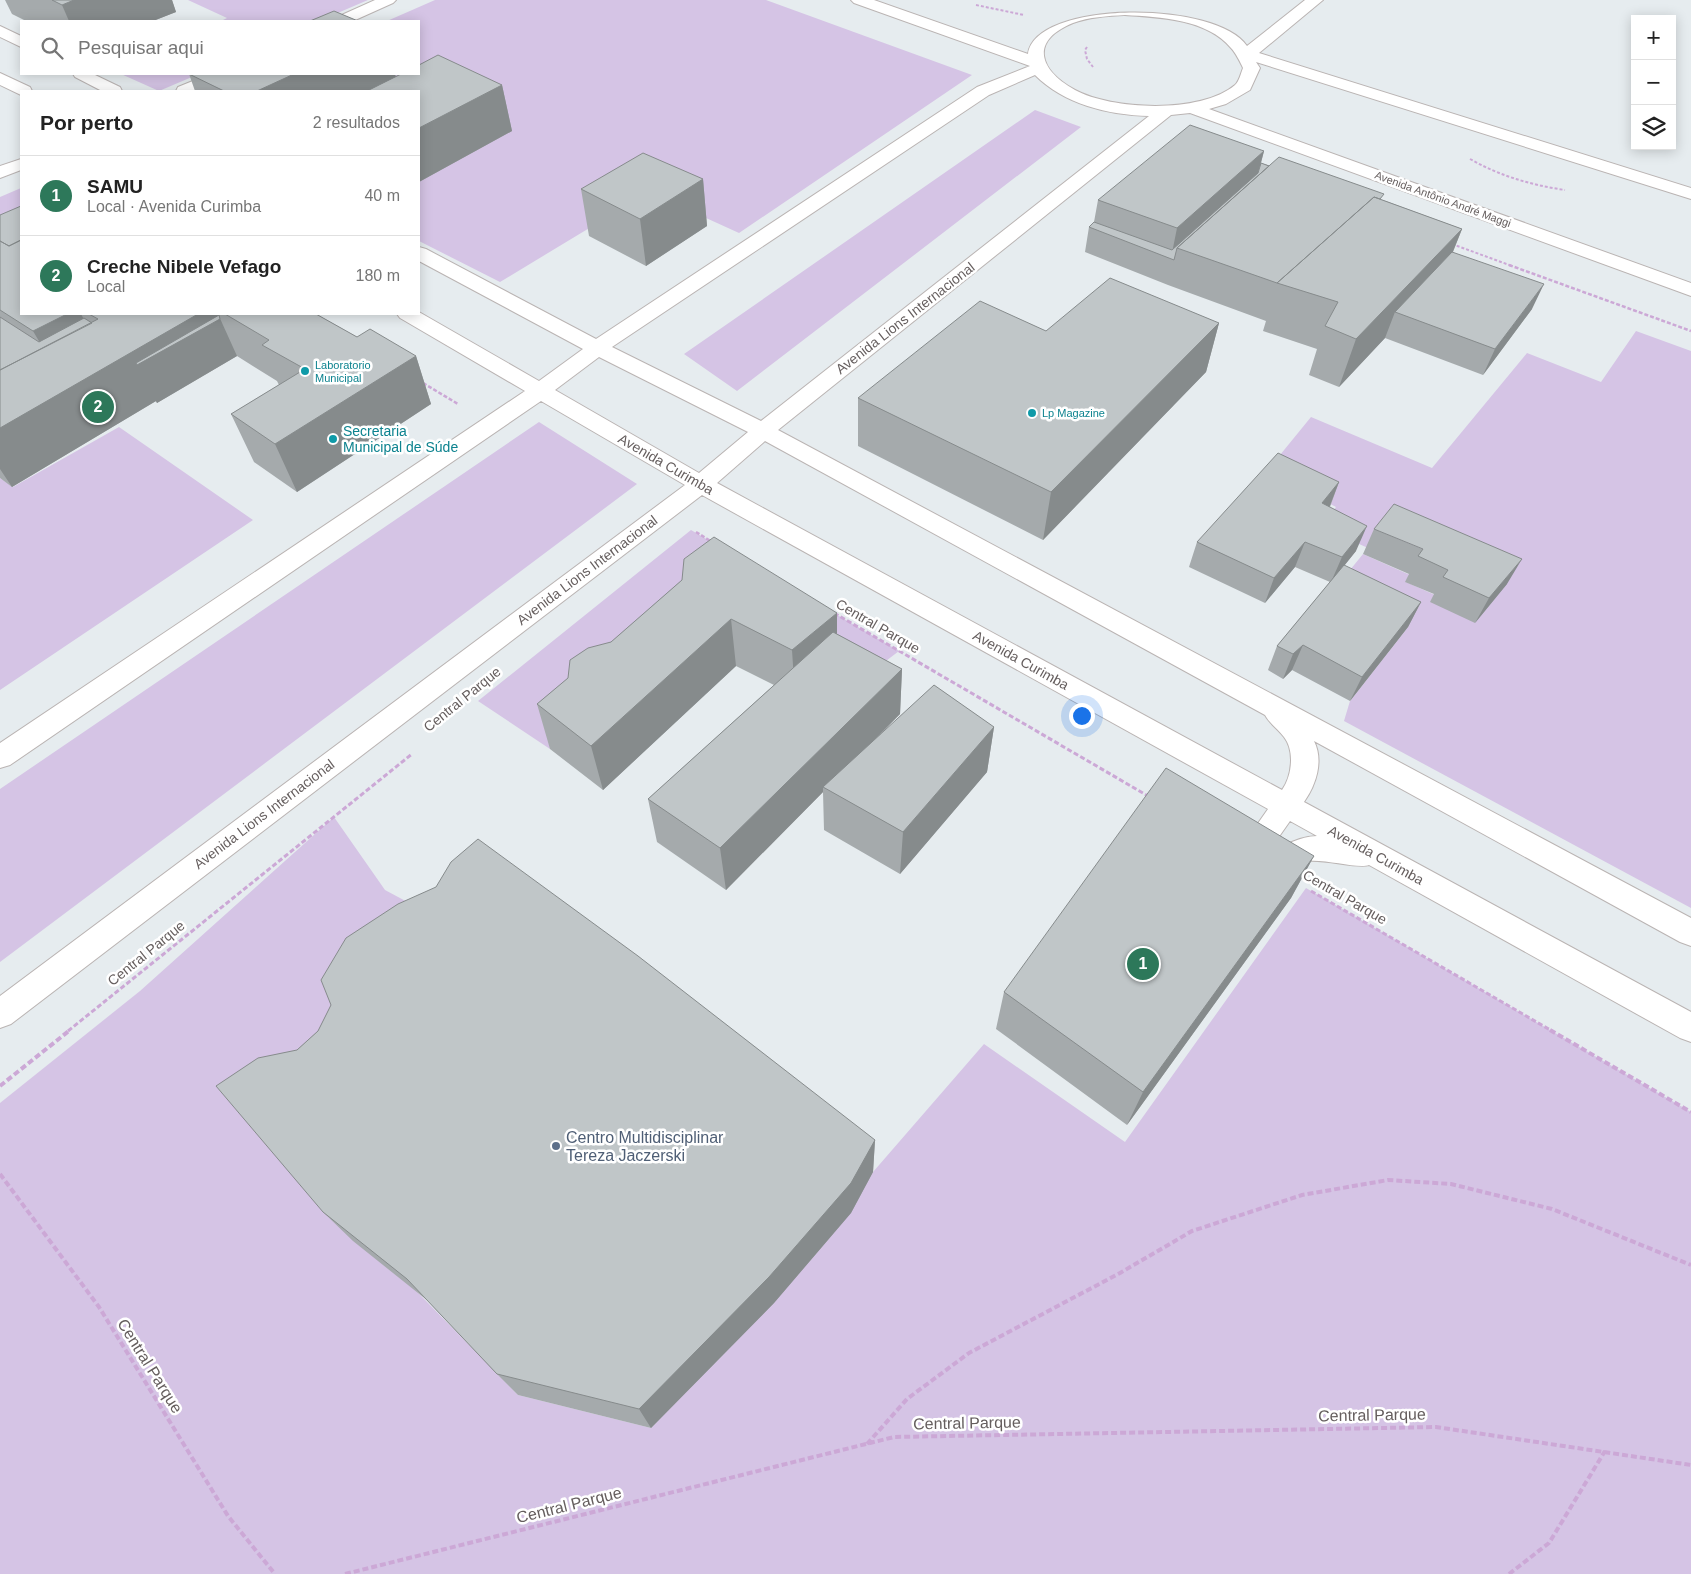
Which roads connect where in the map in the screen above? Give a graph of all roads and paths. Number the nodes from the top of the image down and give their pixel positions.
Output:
1 (388, 0) edge
2 (859, 0) edge
3 (1087, 0) edge
4 (1139, 0) edge
5 (1315, 0) edge
6 (976, 5) dead end
7 (1119, 11) junction
8 (343, 20) edge
9 (1060, 23) junction
10 (0, 31) edge
11 (20, 41) edge
12 (1246, 54) junction
13 (1037, 65) junction
14 (83, 75) edge
15 (221, 75) edge
16 (0, 78) edge
17 (22, 90) edge
18 (112, 90) edge
19 (186, 90) edge
20 (1194, 109) junction
21 (1164, 112) junction
22 (20, 164) edge
23 (0, 173) edge
24 (1691, 194) edge
25 (1450, 243) edge
26 (420, 254) edge
27 (1691, 290) edge
28 (408, 315) edge
29 (1691, 331) edge
30 (597, 348) junction
31 (422, 382) dead end
32 (539, 392) junction
33 (464, 407) dead end
34 (763, 431) junction
35 (700, 484) junction
36 (691, 530) dead end
37 (716, 544) edge
38 (833, 612) edge
39 (1268, 704) junction
40 (418, 750) dead end
41 (0, 758) edge
42 (1156, 801) edge
43 (1286, 806) junction
44 (1275, 870) junction
45 (1404, 871) junction
46 (1234, 876) edge
47 (1258, 894) edge
48 (1691, 932) edge
49 (0, 1014) edge
50 (1691, 1028) edge
51 (0, 1086) edge
52 (1691, 1112) edge
53 (0, 1174) edge
54 (1691, 1265) edge
55 (867, 1444) junction
56 (1605, 1451) junction
57 (1691, 1465) edge
58 (276, 1574) edge
59 (345, 1574) edge
60 (1509, 1574) edge

1 - 8 street
2 - 13 street, Avenida Antônio André Maggi
3 - 7 street
4 - 7 street
5 - 12 street
6 - 9 path
7 - 9 street
7 - 12 street
9 - 13 street
10 - 11 street
12 - 20 street, Avenida Antônio André Maggi
12 - 24 street
13 - 21 street, Avenida Antônio André Maggi
13 - 30 street
14 - 18 street
15 - 19 street
16 - 17 street
20 - 21 street, Avenida Antônio André Maggi
20 - 27 street, Avenida Antônio André Maggi
21 - 34 street, Avenida Lions Internacional
22 - 23 street
25 - 29 path
26 - 30 street
28 - 32 street, Avenida Curimba
30 - 32 street
30 - 34 street
31 - 33 path
32 - 35 street, Avenida Curimba
32 - 41 street
34 - 35 street, Avenida Lions Internacional
34 - 39 street
35 - 43 street, Avenida Curimba
35 - 49 street, Avenida Lions Internacional
36 - 37 path
38 - 42 path, Central Parque
39 - 43 street
39 - 48 street
40 - 51 path, Central Parque
43 - 45 street, Avenida Curimba
43 - 46 street
44 - 45 street
44 - 47 street
44 - 52 path, Central Parque
45 - 50 street, Avenida Curimba
53 - 58 path, Central Parque
54 - 55 path
55 - 56 path, Central Parque
55 - 59 path, Central Parque
56 - 57 path, Central Parque
56 - 60 path

